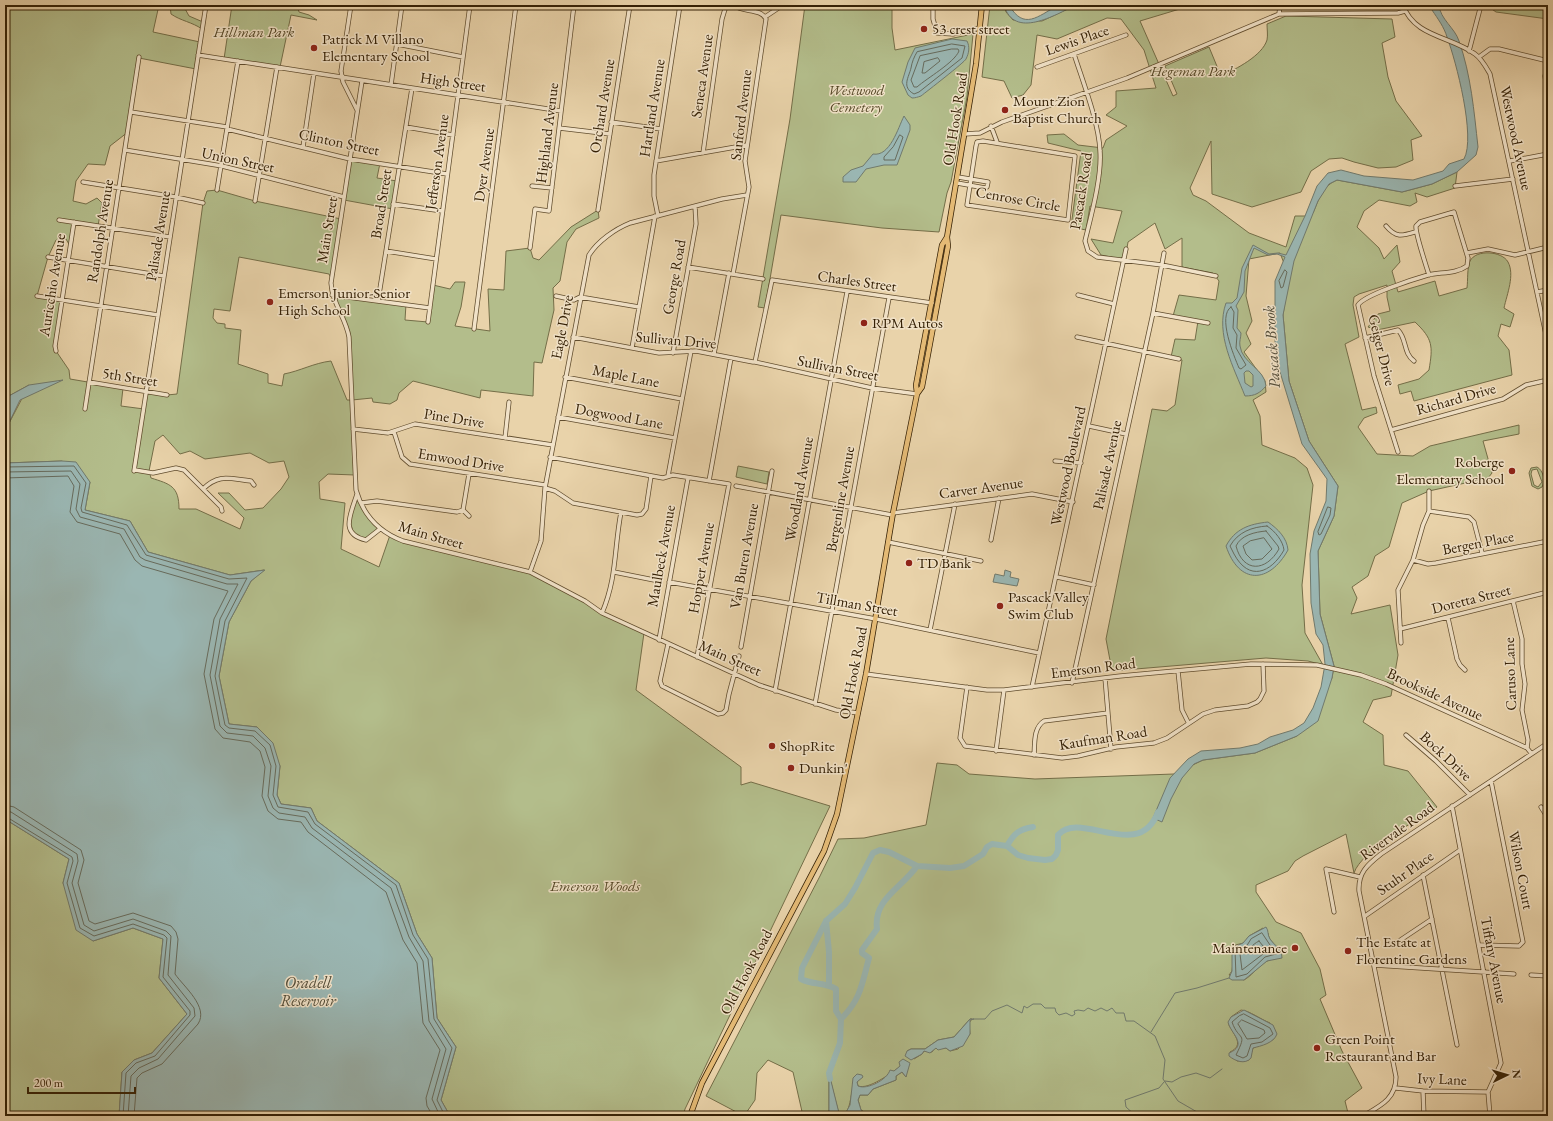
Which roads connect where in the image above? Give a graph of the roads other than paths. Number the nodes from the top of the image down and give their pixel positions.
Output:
1 (206, 5) edge
2 (351, 5) edge
3 (402, 5) edge
4 (470, 5) edge
5 (516, 5) edge
6 (574, 5) edge
7 (630, 5) edge
8 (680, 5) edge
9 (730, 5) edge
10 (734, 5) edge
11 (782, 5) edge
12 (933, 5) edge
13 (982, 5) edge
14 (1280, 5) edge
15 (1403, 5) edge
16 (1481, 5) edge
17 (1405, 11) junction
18 (1279, 14) junction
19 (765, 17) junction
20 (980, 28) junction
21 (1126, 35) dead end
22 (397, 44) junction
23 (1469, 50) junction
24 (1074, 54) junction
25 (198, 55) junction
26 (463, 56) junction
27 (140, 57) dead end
28 (1479, 57) junction
29 (238, 61) junction
30 (1548, 62) edge
31 (277, 67) junction
32 (1037, 67) dead end
33 (314, 73) junction
34 (342, 78) junction
35 (362, 81) junction
36 (391, 85) junction
37 (412, 88) junction
38 (1086, 92) junction
39 (458, 95) junction
40 (1548, 95) edge
41 (504, 102) junction
42 (561, 111) junction
43 (131, 112) junction
44 (357, 119) junction
45 (188, 121) junction
46 (611, 122) junction
47 (991, 126) junction
48 (406, 127) junction
49 (227, 128) junction
50 (559, 128) junction
51 (660, 129) junction
52 (610, 134) junction
53 (965, 134) junction
54 (452, 135) junction
55 (266, 138) junction
56 (997, 142) junction
57 (747, 145) junction
58 (303, 147) junction
59 (125, 150) junction
60 (703, 152) junction
61 (1548, 154) edge
62 (350, 158) junction
63 (182, 161) junction
64 (656, 161) junction
65 (1510, 161) junction
66 (222, 166) junction
67 (400, 166) junction
68 (447, 174) junction
69 (260, 176) junction
70 (958, 177) junction
71 (1513, 179) junction
72 (83, 182) dead end
73 (970, 182) junction
74 (957, 183) junction
75 (532, 186) dead end
76 (1455, 186) dead end
77 (552, 188) junction
78 (119, 189) junction
79 (217, 190) dead end
80 (747, 195) junction
81 (344, 196) junction
82 (176, 197) junction
83 (255, 201) dead end
84 (203, 203) dead end
85 (394, 204) junction
86 (695, 206) junction
87 (598, 210) dead end
88 (442, 212) junction
89 (657, 216) junction
90 (59, 220) dead end
91 (74, 222) junction
92 (1386, 226) dead end
93 (113, 228) junction
94 (1415, 232) junction
95 (170, 237) junction
96 (947, 237) junction
97 (1548, 247) edge
98 (530, 248) dead end
99 (1126, 249) dead end
100 (386, 251) junction
101 (1528, 252) junction
102 (1164, 253) dead end
103 (1467, 253) junction
104 (48, 257) dead end
105 (68, 260) junction
106 (436, 260) junction
107 (1124, 260) junction
108 (1162, 266) junction
109 (107, 267) junction
110 (688, 267) junction
111 (731, 274) junction
112 (1429, 275) junction
113 (164, 276) junction
114 (1216, 276) dead end
115 (763, 279) dead end
116 (1548, 290) edge
117 (847, 292) junction
118 (1537, 292) junction
119 (332, 295) junction
120 (1078, 295) dead end
121 (37, 296) dead end
122 (556, 296) dead end
123 (580, 297) junction
124 (889, 298) junction
125 (62, 300) junction
126 (378, 300) junction
127 (931, 303) junction
128 (938, 304) junction
129 (1114, 304) junction
130 (101, 306) junction
131 (639, 307) junction
132 (430, 308) junction
133 (1153, 313) junction
134 (158, 315) junction
135 (428, 322) dead end
136 (1208, 323) dead end
137 (474, 329) dead end
138 (573, 337) junction
139 (1077, 337) dead end
140 (1365, 338) junction
141 (1106, 344) junction
142 (1548, 344) edge
143 (632, 348) junction
144 (56, 350) dead end
145 (1144, 350) junction
146 (691, 351) junction
147 (673, 353) junction
148 (714, 354) junction
149 (731, 358) junction
150 (1179, 359) dead end
151 (1414, 361) dead end
152 (754, 362) junction
153 (565, 377) junction
154 (831, 379) junction
155 (1548, 380) edge
156 (89, 382) junction
157 (872, 388) junction
158 (146, 392) junction
159 (917, 394) junction
160 (167, 395) dead end
161 (682, 399) junction
162 (509, 402) dead end
163 (85, 409) dead end
164 (558, 417) junction
165 (1088, 426) junction
166 (353, 429) junction
167 (1391, 430) junction
168 (394, 432) junction
169 (1126, 434) junction
170 (504, 438) junction
171 (675, 438) junction
172 (553, 445) junction
173 (1398, 452) dead end
174 (550, 457) junction
175 (1055, 462) dead end
176 (1081, 463) junction
177 (772, 471) dead end
178 (469, 474) junction
179 (651, 476) junction
180 (668, 476) junction
181 (688, 478) junction
182 (709, 481) junction
183 (254, 485) dead end
184 (736, 486) dead end
185 (545, 487) junction
186 (202, 489) junction
187 (1429, 491) dead end
188 (768, 492) junction
189 (357, 493) junction
190 (998, 498) junction
191 (809, 500) junction
192 (1073, 502) junction
193 (361, 503) junction
194 (954, 504) junction
195 (850, 508) junction
196 (463, 510) junction
197 (222, 511) dead end
198 (1429, 511) junction
199 (621, 512) junction
200 (893, 514) junction
201 (469, 516) dead end
202 (380, 529) junction
203 (991, 540) dead end
204 (1548, 541) edge
205 (888, 542) junction
206 (944, 553) junction
207 (1482, 553) junction
208 (1413, 560) junction
209 (981, 561) dead end
210 (530, 572) junction
211 (614, 572) junction
212 (1056, 577) junction
213 (654, 580) dead end
214 (669, 582) junction
215 (1094, 586) junction
216 (709, 590) junction
217 (1548, 592) edge
218 (749, 597) junction
219 (1513, 601) junction
220 (790, 605) junction
221 (832, 612) junction
222 (602, 613) junction
223 (1448, 618) junction
224 (876, 619) junction
225 (1400, 629) junction
226 (930, 630) junction
227 (659, 640) junction
228 (1401, 643) dead end
229 (668, 644) junction
230 (741, 647) dead end
231 (1039, 653) junction
232 (739, 656) dead end
233 (697, 657) junction
234 (1263, 664) junction
235 (1324, 666) joint
236 (1178, 670) junction
237 (1465, 670) dead end
238 (735, 674) junction
239 (866, 674) junction
240 (1105, 678) junction
241 (1072, 683) junction
242 (967, 687) junction
243 (1032, 687) junction
244 (775, 690) junction
245 (1004, 690) junction
246 (814, 704) junction
247 (1108, 713) junction
248 (858, 714) junction
249 (1188, 722) junction
250 (1406, 735) dead end
251 (1548, 743) edge
252 (1527, 748) junction
253 (1111, 749) junction
254 (996, 751) junction
255 (1531, 753) junction
256 (1034, 755) junction
257 (1491, 781) junction
258 (1470, 794) junction
259 (1452, 806) junction
260 (1541, 807) dead end
261 (1548, 823) edge
262 (1460, 850) junction
263 (1423, 875) junction
264 (1360, 877) junction
265 (1334, 912) dead end
266 (1365, 916) junction
267 (1432, 919) junction
268 (1399, 942) dead end
269 (1480, 944) junction
270 (1374, 965) junction
271 (1442, 970) junction
272 (1484, 972) junction
273 (1514, 974) dead end
274 (1530, 975) dead end
275 (1548, 976) edge
276 (1457, 1045) dead end
277 (1396, 1088) junction
278 (1423, 1091) junction
279 (1488, 1092) junction
280 (690, 1116) edge
281 (1363, 1116) edge
282 (1424, 1116) edge
283 (1490, 1116) edge

1 - 25 street, Palisade Avenue
2 - 34 street
3 - 22 street
4 - 26 street, Jefferson Avenue
5 - 41 street, Dyer Avenue
6 - 42 street, Highland Avenue
7 - 46 street, Orchard Avenue
8 - 51 street, Hartland Avenue
9 - 60 street, Seneca Avenue
10 - 19 street
11 - 19 street
12 - 20 street
13 - 20 main road, Old Hook Road
14 - 18 street
15 - 17 street
16 - 23 street
17 - 18 street
17 - 23 street
18 - 38 street
19 - 57 street, Sanford Avenue
20 - 53 main road, Old Hook Road
21 - 24 street, Lewis Place
22 - 26 street
22 - 36 street
23 - 28 street
24 - 32 street, Lewis Place
24 - 38 street, Pascack Road
25 - 29 street, High Street
25 - 45 street, Palisade Avenue
26 - 39 street, Jefferson Avenue
27 - 43 street, Randolph Avenue
28 - 30 street
28 - 65 street, Westwood Avenue
29 - 31 street, High Street
29 - 49 street
30 - 40 street
31 - 33 street, High Street
31 - 55 street
33 - 34 street, High Street
33 - 58 street
34 - 35 street, High Street
34 - 44 street
35 - 36 street, High Street
35 - 44 street, Main Street
36 - 37 street, High Street
37 - 39 street, High Street
37 - 48 street, Broad Street
38 - 47 street
38 - 107 street, Pascack Road
39 - 41 street, High Street
39 - 54 street, Jefferson Avenue
41 - 42 street, High Street
41 - 137 street, Dyer Avenue
42 - 50 street, Highland Avenue
43 - 45 street, Clinton Street
43 - 59 street, Randolph Avenue
44 - 62 street, Main Street
45 - 49 street, Clinton Street
45 - 63 street, Palisade Avenue
46 - 51 street
46 - 52 street, Orchard Avenue
47 - 53 street
47 - 56 street
48 - 54 street
48 - 67 street, Broad Street
49 - 55 street, Clinton Street
49 - 66 street
50 - 52 street
50 - 77 street, Highland Avenue
51 - 64 street, Hartland Avenue
52 - 87 street, Orchard Avenue
53 - 70 main road, Old Hook Road
54 - 68 street, Jefferson Avenue
55 - 58 street, Clinton Street
55 - 69 street
56 - 73 street, Cenrose Circle
56 - 73 street, Cenrose Circle
57 - 60 street
57 - 80 street, Sanford Avenue
58 - 62 street, Clinton Street
59 - 63 street, Union Street
59 - 78 street, Randolph Avenue
60 - 64 street
61 - 65 street
62 - 67 street, Clinton Street
62 - 81 street, Main Street
63 - 66 street, Union Street
63 - 82 street, Palisade Avenue
64 - 89 street, Hartland Avenue
65 - 71 street, Westwood Avenue
66 - 69 street, Union Street
66 - 79 street
67 - 68 street, Clinton Street
67 - 85 street, Broad Street
68 - 88 street, Jefferson Avenue
69 - 81 street, Union Street
69 - 83 street
70 - 73 street
70 - 74 main road, Old Hook Road
71 - 76 street
71 - 101 street, Westwood Avenue
72 - 78 street
73 - 74 street
74 - 96 main road, Old Hook Road
75 - 77 street
77 - 98 street, Highland Avenue
78 - 82 street
78 - 93 street, Randolph Avenue
80 - 86 street, Eagle Drive
80 - 111 street, Sanford Avenue
81 - 119 street, Main Street
82 - 84 street
82 - 95 street, Palisade Avenue
85 - 88 street
85 - 100 street, Broad Street
86 - 89 street, Eagle Drive
86 - 110 street, George Road
88 - 106 street, Jefferson Avenue
89 - 123 street, Eagle Drive
89 - 131 street, Hartland Avenue
90 - 91 street
91 - 93 street
91 - 105 street, Auricchio Avenue
92 - 94 street
93 - 95 street
93 - 109 street, Randolph Avenue
94 - 103 street
94 - 112 street
95 - 113 street, Palisade Avenue
96 - 127 main road, Old Hook Road
96 - 128 main road, Old Hook Road
97 - 101 street
99 - 107 street, Westwood Boulevard
100 - 106 street
100 - 126 street, Broad Street
101 - 103 street
101 - 118 street, Westwood Avenue
102 - 108 street, Palisade Avenue
103 - 112 street, Geiger Drive
104 - 105 street
105 - 109 street
105 - 125 street, Auricchio Avenue
106 - 132 street, Jefferson Avenue
107 - 108 street, Pascack Road
107 - 129 street, Westwood Boulevard
108 - 114 street, Pascack Road
108 - 133 street, Palisade Avenue
109 - 113 street
109 - 130 street, Randolph Avenue
110 - 111 street
110 - 147 street, George Road
111 - 115 street
111 - 148 street, Sanford Avenue
112 - 140 street, Geiger Drive
113 - 134 street, Palisade Avenue
116 - 118 street
117 - 124 street, Charles Street
117 - 152 street, Charles Street
117 - 154 street, Woodland Avenue
118 - 142 street, Westwood Avenue
119 - 126 street
119 - 166 street, Main Street
120 - 129 street
121 - 125 street
122 - 123 street
123 - 131 street
123 - 138 street, Eagle Drive
124 - 127 street, Charles Street
124 - 157 street, Bergenline Avenue
125 - 130 street
125 - 144 street, Auricchio Avenue
126 - 132 street
127 - 128 street, Charles Street
127 - 159 main road, Old Hook Road
128 - 159 main road, Old Hook Road
129 - 141 street, Westwood Boulevard
130 - 134 street
130 - 156 street, Randolph Avenue
131 - 143 street, Hartland Avenue
132 - 135 street, Jefferson Avenue
133 - 136 street
133 - 145 street, Palisade Avenue
134 - 158 street, Palisade Avenue
138 - 143 street, Sullivan Drive
138 - 153 street, Eagle Drive
139 - 141 street
140 - 151 street
140 - 167 street, Geiger Drive
141 - 145 street
141 - 165 street, Westwood Boulevard
143 - 147 street, Sullivan Drive
145 - 150 street
145 - 169 street, Palisade Avenue
146 - 147 street, Sullivan Drive
146 - 148 street, Sullivan Drive
146 - 161 street
148 - 149 street, Sullivan Drive
149 - 152 street, Sullivan Drive
149 - 182 street
152 - 154 street, Sullivan Street
153 - 161 street, Maple Lane
153 - 164 street, Eagle Drive
154 - 157 street, Sullivan Street
154 - 191 street, Woodland Avenue
155 - 167 street, Richard Drive
156 - 158 street, 5th Street
156 - 163 street, Randolph Avenue
157 - 159 street, Sullivan Street
157 - 195 street, Bergenline Avenue
158 - 160 street, 5th Street
158 - 186 street, Palisade Avenue
159 - 200 main road, Old Hook Road
161 - 171 street
162 - 170 street
164 - 171 street, Dogwood Lane
164 - 172 street, Eagle Drive
165 - 169 street
165 - 176 street, Westwood Boulevard
166 - 168 street, Pine Drive
166 - 189 street, Main Street
167 - 173 street, Geiger Drive
168 - 170 street, Pine Drive
168 - 178 street, Emwood Drive
169 - 215 street, Palisade Avenue
170 - 172 street, Pine Drive
171 - 180 street
172 - 174 street, Eagle Drive
174 - 179 street
174 - 185 street, Eagle Drive
175 - 176 street
176 - 192 street, Westwood Boulevard
177 - 188 street, Van Buren Avenue
178 - 185 street, Emwood Drive
178 - 196 street
179 - 180 street
179 - 199 street, Emwood Drive
180 - 181 street
181 - 182 street
181 - 214 street, Maulbeck Avenue
182 - 216 street, Hopper Avenue
183 - 186 street
184 - 188 street, Carver Avenue
185 - 199 street, Emwood Drive
185 - 210 street, Eagle Drive
186 - 197 street
187 - 198 street
188 - 191 street, Carver Avenue
188 - 218 street, Van Buren Avenue
189 - 193 street, Main Street
189 - 202 street
190 - 192 street, Carver Avenue
190 - 194 street, Carver Avenue
190 - 203 street
191 - 195 street, Carver Avenue
191 - 220 street, Woodland Avenue
192 - 212 street, Westwood Boulevard
193 - 196 street
193 - 202 street, Main Street
194 - 200 street, Carver Avenue
194 - 206 street
195 - 200 street, Carver Avenue
195 - 221 street, Bergenline Avenue
196 - 201 street
198 - 207 street
198 - 208 street
199 - 211 street
200 - 205 main road, Old Hook Road
202 - 210 street, Main Street
204 - 207 street, Bergen Place
205 - 206 street
205 - 224 main road, Old Hook Road
206 - 209 street
206 - 226 street
207 - 208 street, Bergen Place
208 - 225 street
210 - 222 street, Main Street
211 - 213 street
211 - 222 street
212 - 215 street
212 - 231 street, Westwood Boulevard
214 - 216 street, Tillman Street
214 - 227 street, Maulbeck Avenue
215 - 241 street, Palisade Avenue
216 - 218 street, Tillman Street
216 - 233 street, Hopper Avenue
217 - 219 street, Doretta Street
218 - 220 street, Tillman Street
218 - 230 street, Van Buren Avenue
219 - 223 street, Doretta Street
219 - 252 street, Caruso Lane
220 - 221 street, Tillman Street
220 - 244 street, Woodland Avenue
221 - 224 street, Tillman Street
221 - 246 street, Bergenline Avenue
222 - 227 street, Main Street
223 - 225 street, Doretta Street
223 - 237 street
224 - 226 street, Tillman Street
224 - 239 main road, Old Hook Road
225 - 228 street
226 - 231 street, Tillman Street
227 - 229 street, Main Street
229 - 233 street, Main Street
229 - 238 street
231 - 243 street, Westwood Boulevard
232 - 238 street
233 - 238 street, Main Street
234 - 235 street, Emerson Road
234 - 236 street, Emerson Road
234 - 249 street, Kaufman Road
235 - 252 street, Brookside Avenue
236 - 240 street, Emerson Road
236 - 249 street
238 - 244 street, Main Street
239 - 242 street, Emerson Road
239 - 248 main road, Old Hook Road
240 - 241 street, Emerson Road
240 - 247 street
241 - 243 street, Emerson Road
242 - 245 street, Emerson Road
242 - 254 street, Kaufman Road
243 - 245 street, Emerson Road
244 - 246 street, Main Street
245 - 254 street
246 - 248 street, Main Street
247 - 253 street
247 - 256 street
248 - 280 main road, Old Hook Road
249 - 253 street, Kaufman Road
250 - 258 street, Bock Drive
251 - 255 street, Rivervale Road
252 - 255 street, Brookside Avenue
253 - 256 street, Kaufman Road
254 - 256 street, Kaufman Road
255 - 257 street, Rivervale Road
257 - 258 street, Rivervale Road
257 - 269 street, Wilson Court
258 - 259 street, Rivervale Road
259 - 262 street, Tiffany Avenue
259 - 264 street, Rivervale Road
260 - 261 street
262 - 263 street, Stuhr Place
262 - 269 street, Tiffany Avenue
263 - 266 street, Stuhr Place
263 - 267 street
264 - 265 street
264 - 266 street, Rivervale Road
266 - 270 street, Rivervale Road
267 - 268 street
267 - 271 street
269 - 272 street, Tiffany Avenue
270 - 271 street
270 - 277 street, Rivervale Road
271 - 272 street
271 - 276 street
272 - 273 street
272 - 279 street, Tiffany Avenue
274 - 275 street
277 - 278 street, Ivy Lane
277 - 281 street
278 - 279 street, Ivy Lane
278 - 282 street
279 - 283 street, Tiffany Avenue

